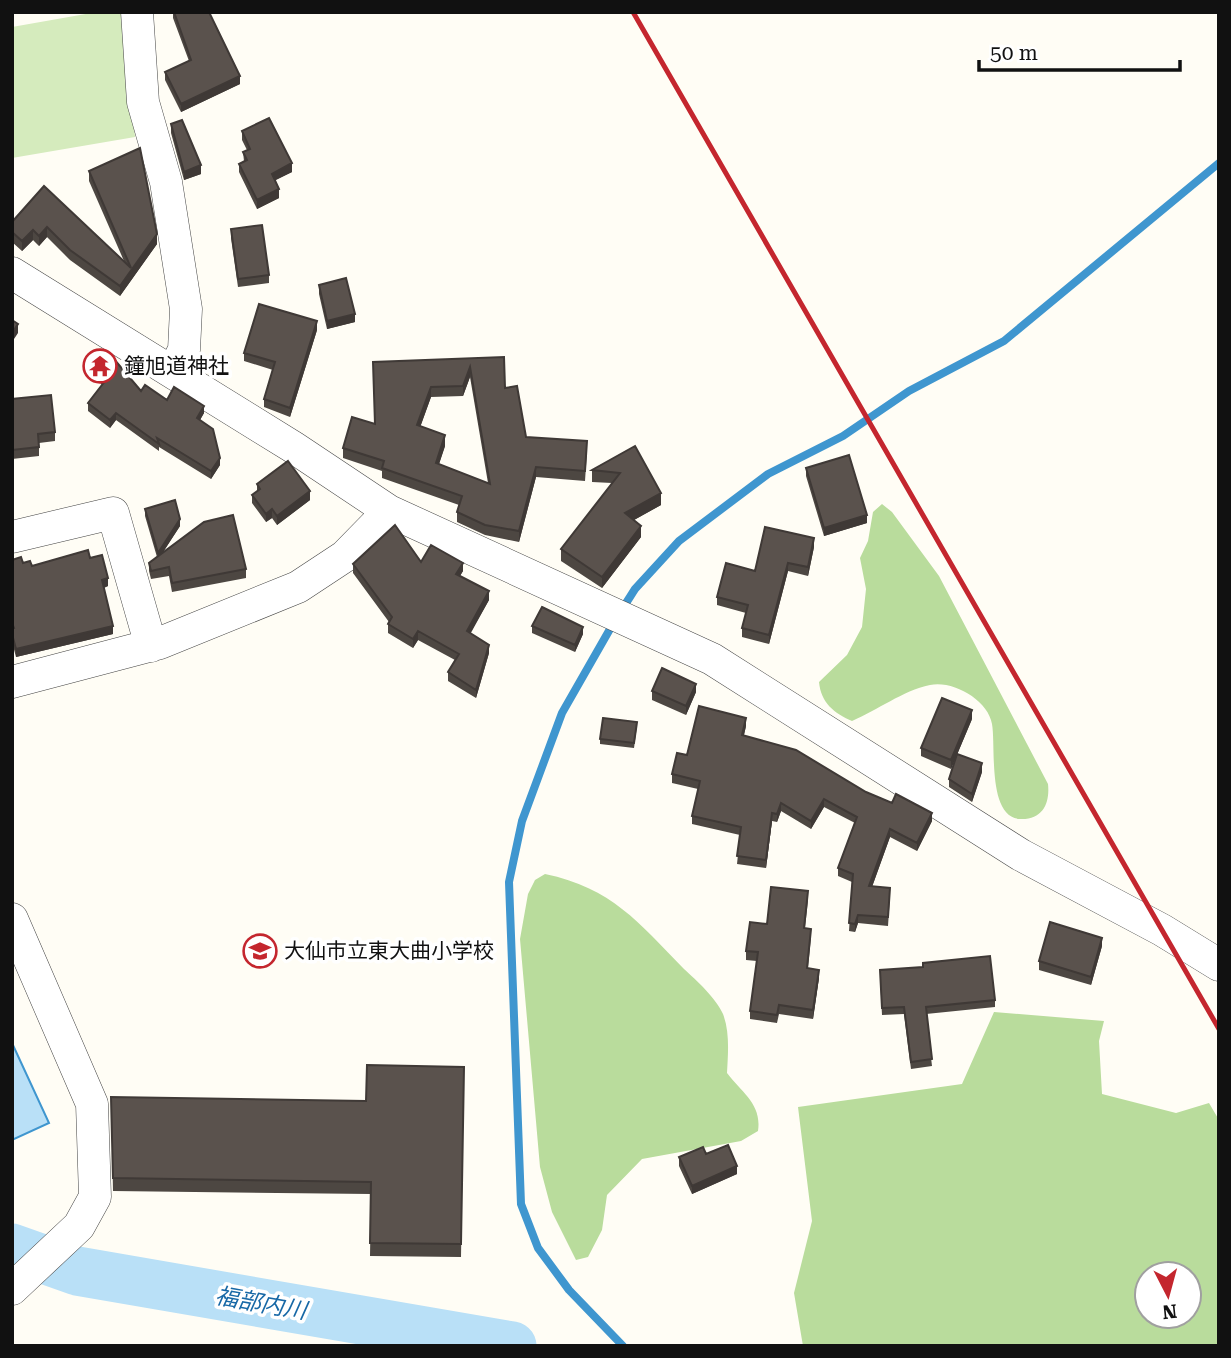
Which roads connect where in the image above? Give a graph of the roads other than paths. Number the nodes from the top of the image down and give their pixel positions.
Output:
1 (137, 12) edge
2 (12, 273) edge
3 (173, 372) junction
4 (389, 511) junction
5 (12, 537) edge
6 (151, 646) junction
7 (12, 682) edge
8 (12, 919) edge
9 (1219, 965) edge
10 (13, 1288) edge

1 - 3 street
2 - 3 street
3 - 4 street
4 - 6 street
4 - 9 street
5 - 6 street
6 - 7 street
8 - 10 street

